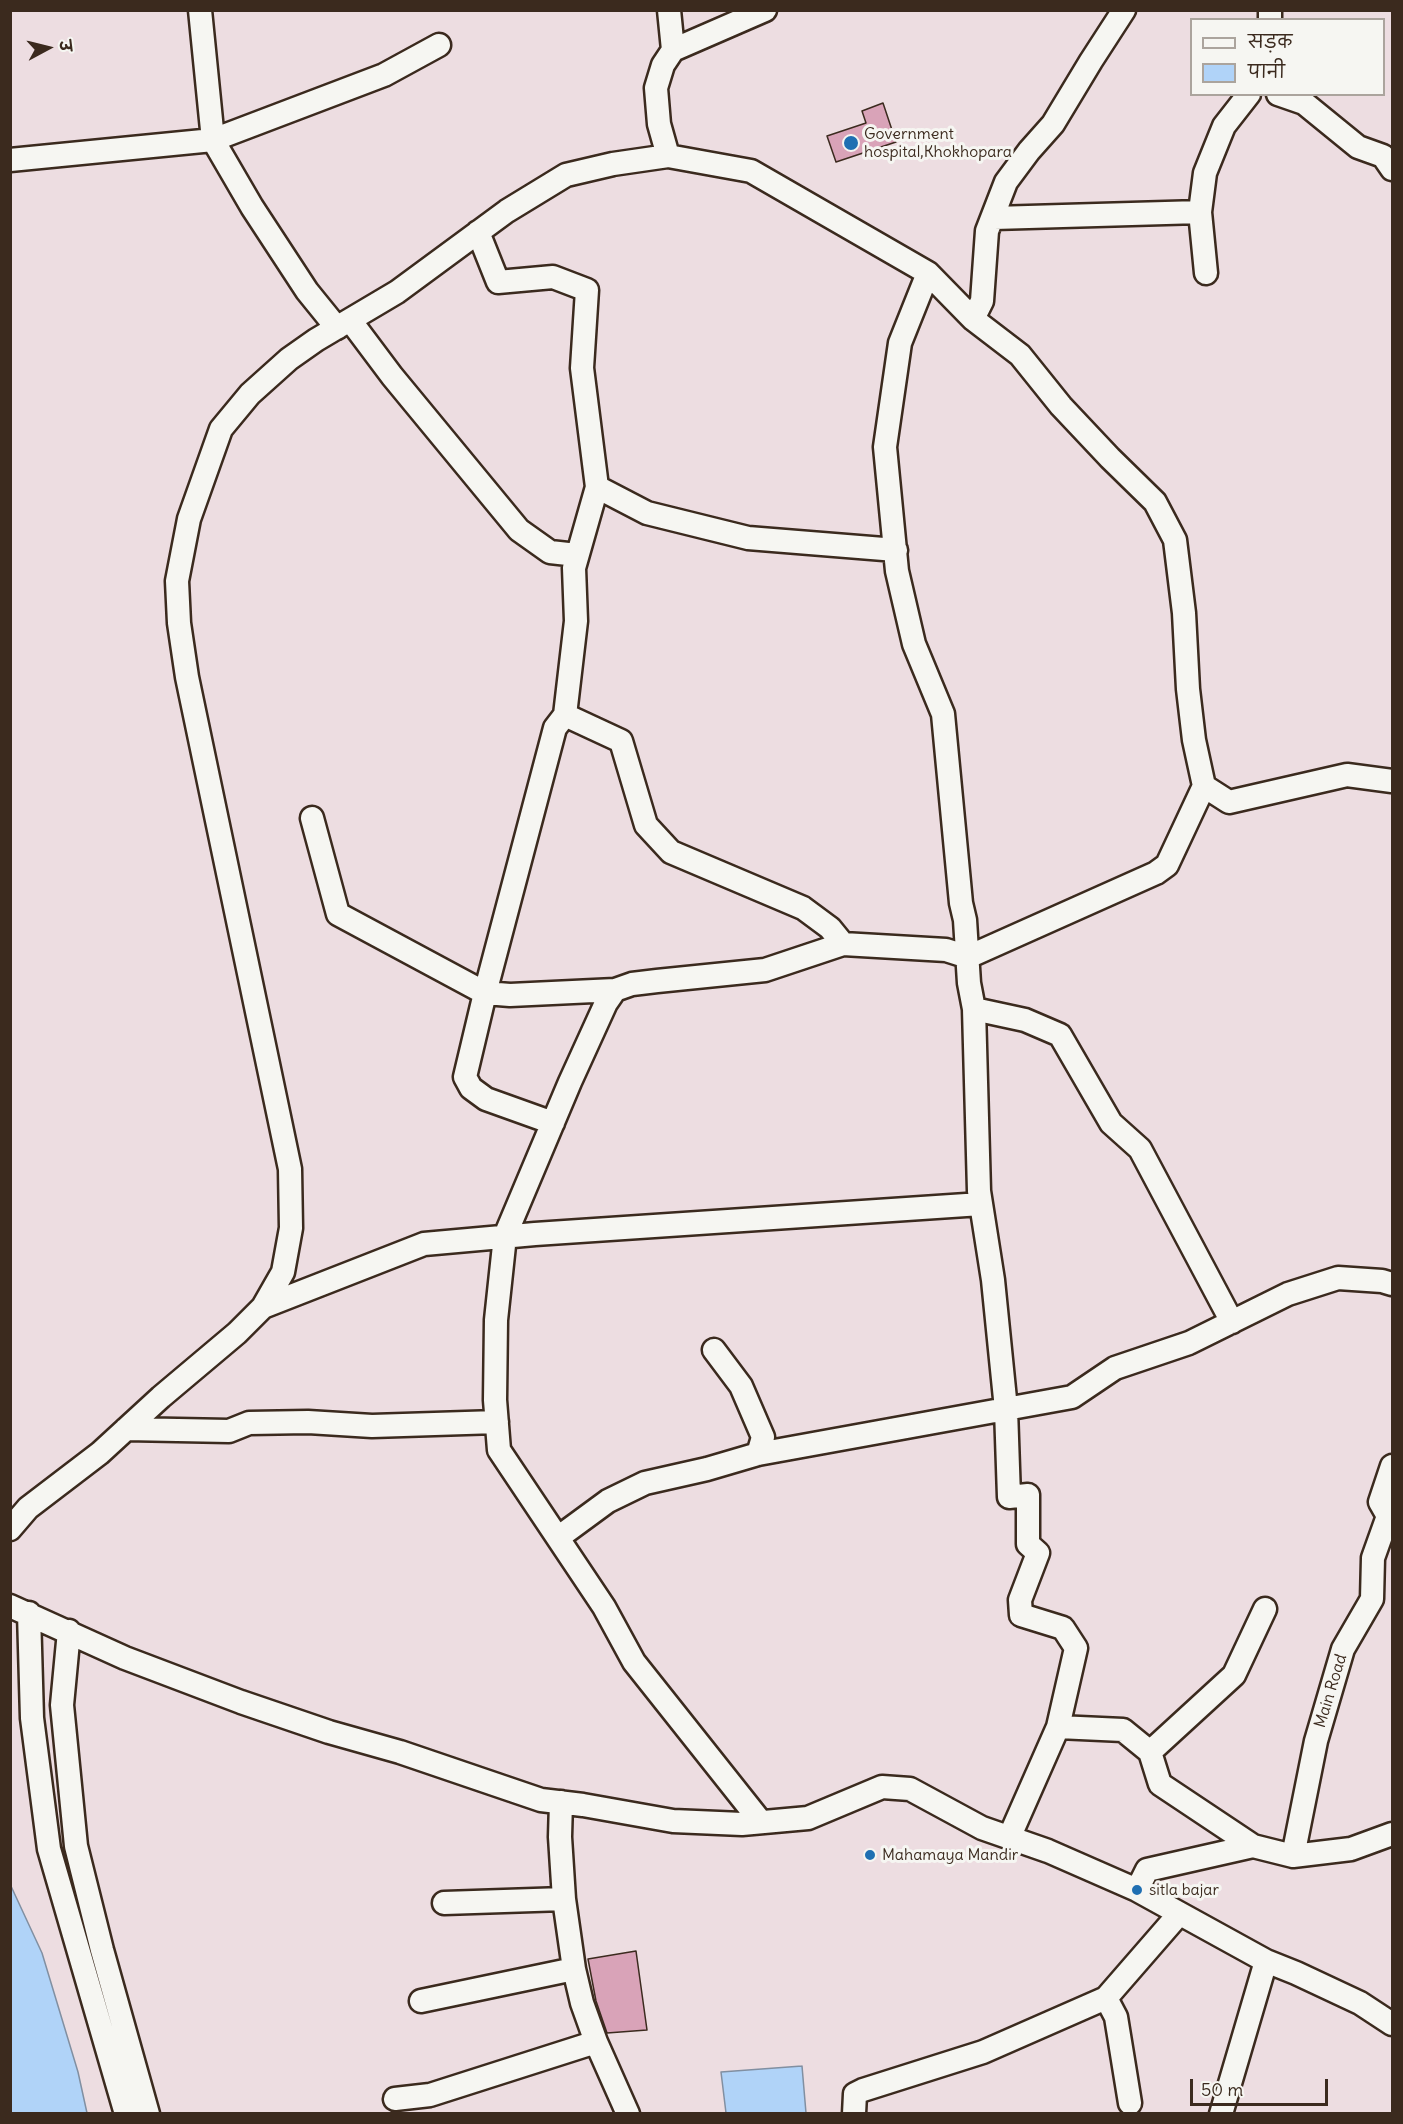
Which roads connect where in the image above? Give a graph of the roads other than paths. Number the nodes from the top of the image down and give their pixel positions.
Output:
1 (200, 10) edge
2 (669, 10) edge
3 (765, 10) edge
4 (1124, 10) edge
5 (439, 45) dead end
6 (673, 50) junction
7 (1247, 96) edge
8 (1284, 96) edge
9 (213, 140) junction
10 (668, 156) junction
11 (10, 160) edge
12 (1392, 169) edge
13 (1200, 212) junction
14 (994, 218) junction
15 (478, 232) junction
16 (928, 273) junction
17 (1206, 273) dead end
18 (973, 319) junction
19 (343, 324) junction
20 (597, 488) junction
21 (896, 550) junction
22 (577, 555) junction
23 (566, 715) junction
24 (1392, 781) edge
25 (1204, 786) junction
26 (312, 818) dead end
27 (843, 944) junction
28 (968, 957) junction
29 (615, 990) junction
30 (485, 993) junction
31 (974, 1009) junction
32 (553, 1123) junction
33 (981, 1204) junction
34 (504, 1236) junction
35 (1392, 1284) edge
36 (263, 1307) junction
37 (1232, 1322) junction
38 (714, 1350) dead end
39 (1006, 1409) junction
40 (497, 1422) junction
41 (126, 1429) junction
42 (758, 1454) junction
43 (1392, 1466) edge
44 (10, 1529) edge
45 (559, 1537) junction
46 (1265, 1609) dead end
47 (20, 1610) edge
48 (69, 1631) junction
49 (1058, 1727) junction
50 (1150, 1752) junction
51 (561, 1802) junction
52 (761, 1822) junction
53 (1392, 1834) edge
54 (1009, 1838) junction
55 (1253, 1846) junction
56 (1293, 1856) junction
57 (1137, 1890) junction
58 (564, 1899) junction
59 (444, 1903) dead end
60 (1179, 1914) junction
61 (1266, 1961) junction
62 (574, 1969) junction
63 (1106, 1998) junction
64 (422, 2001) dead end
65 (1392, 2024) edge
66 (596, 2042) junction
67 (395, 2099) dead end
68 (1130, 2103) dead end
69 (126, 2114) edge
70 (148, 2114) edge
71 (628, 2114) edge
72 (854, 2114) edge
73 (1221, 2114) edge

1 - 9 street
2 - 6 street
3 - 6 street
4 - 14 street
5 - 9 street
6 - 10 street
7 - 13 street
8 - 12 street
9 - 11 street
9 - 19 street
10 - 15 street
10 - 16 street
13 - 14 street
13 - 17 street
14 - 18 street
15 - 19 street
15 - 20 street
16 - 18 street
16 - 21 street
18 - 25 street
19 - 22 street
19 - 36 street
20 - 21 street
20 - 22 street
21 - 28 street
22 - 23 street
23 - 27 street
23 - 30 street
24 - 25 street
25 - 28 street
26 - 30 street
27 - 28 street
27 - 29 street
28 - 31 street
29 - 30 street
29 - 32 street
30 - 32 street
31 - 33 street
31 - 37 street
32 - 34 street
33 - 34 street
33 - 39 street
34 - 36 street
34 - 40 street
35 - 37 street
36 - 41 street
37 - 39 street
38 - 42 street
39 - 42 street
39 - 49 street
40 - 41 street
40 - 45 street
41 - 44 street
42 - 45 street
43 - 56 street, Main Road
45 - 52 street
46 - 50 street
47 - 48 street
47 - 69 street
48 - 51 street
48 - 70 street
49 - 50 street
49 - 54 street
50 - 55 street
51 - 52 street
51 - 58 street
52 - 54 street
53 - 56 street
54 - 57 street
55 - 56 street
55 - 57 street
57 - 60 street
58 - 59 street
58 - 62 street
60 - 61 street
60 - 63 street
61 - 65 street
61 - 73 street
62 - 64 street
62 - 66 street
63 - 68 street
63 - 72 street
66 - 67 street
66 - 71 street

